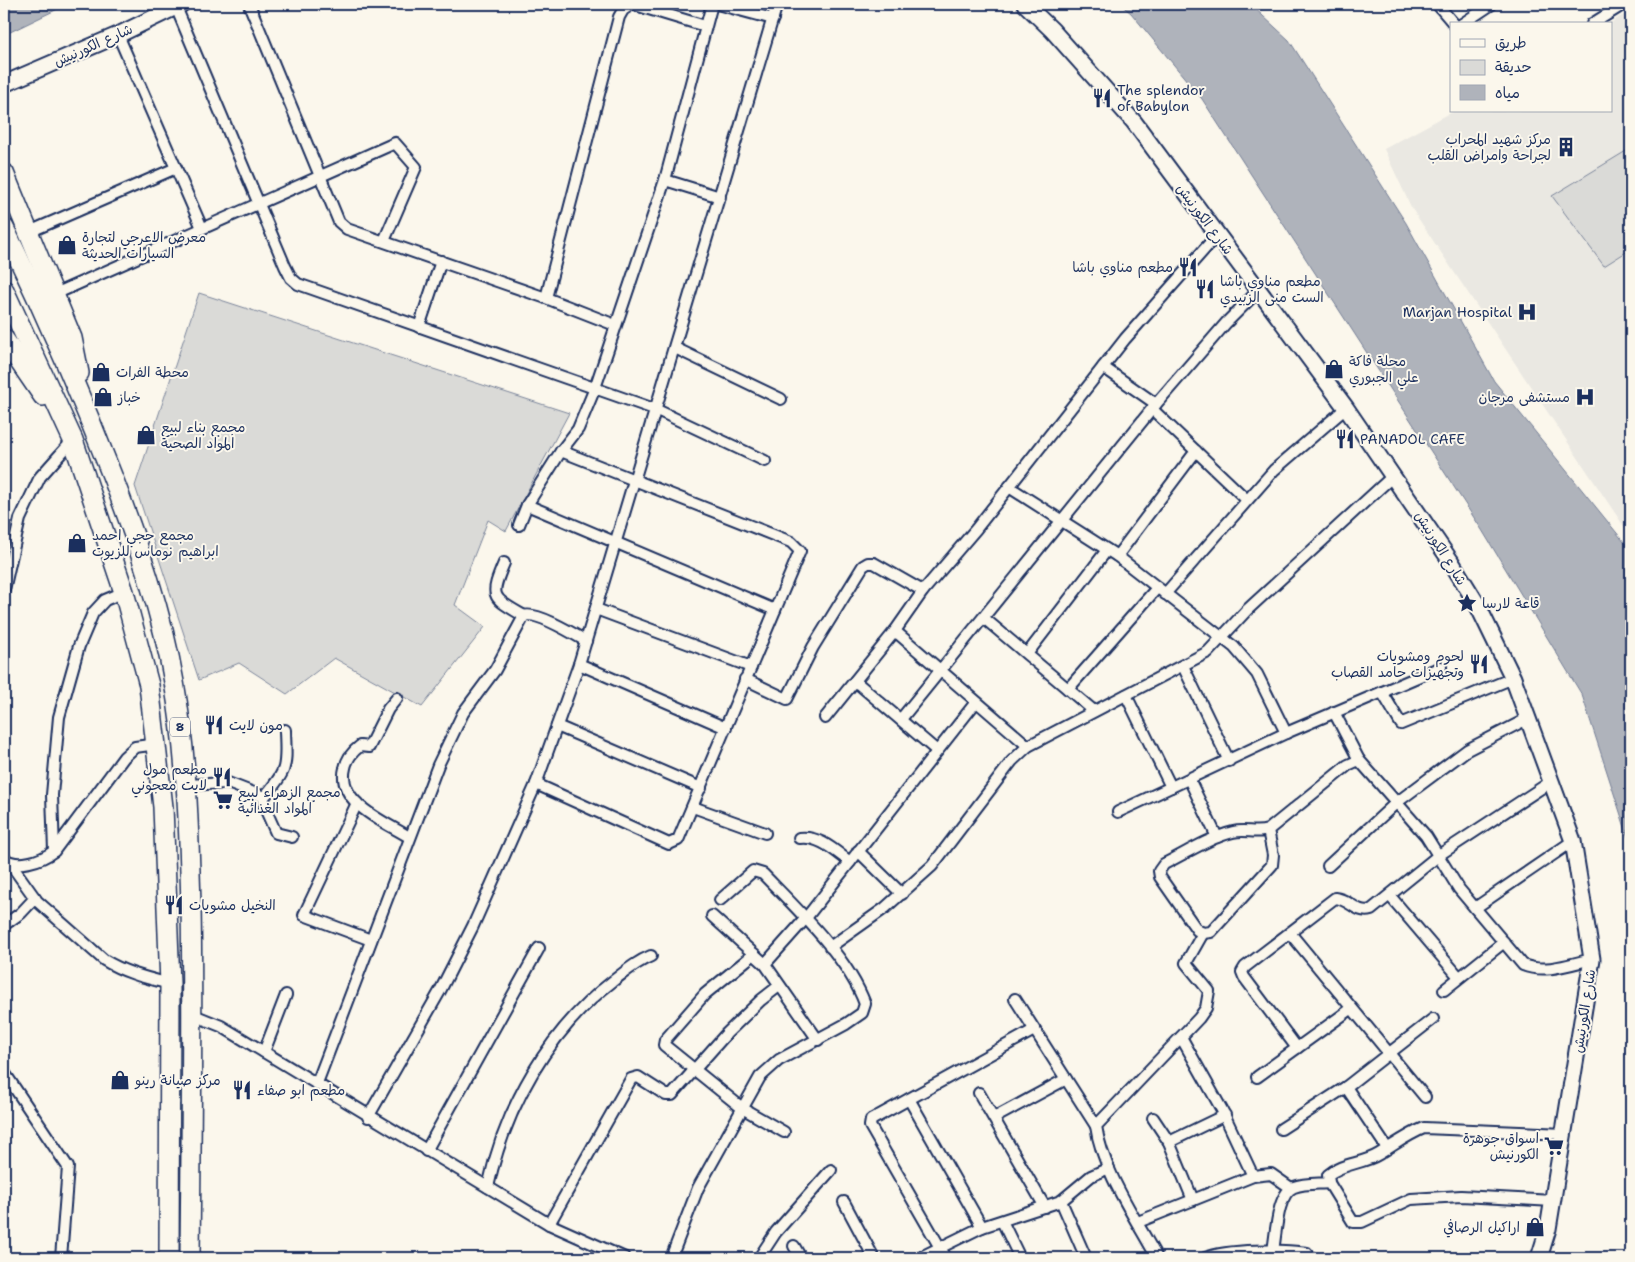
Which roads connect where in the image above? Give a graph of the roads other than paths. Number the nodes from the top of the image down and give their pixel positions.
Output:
1 (249, 4) edge
2 (712, 4) edge
3 (717, 4) edge
4 (777, 4) edge
5 (1025, 4) edge
6 (1437, 4) edge
7 (1492, 4) edge
8 (1624, 4) edge
9 (179, 5) edge
10 (773, 19) junction
11 (1452, 22) edge
12 (1465, 22) edge
13 (1595, 22) edge
14 (705, 26) junction
15 (118, 35) junction
16 (4, 84) edge
17 (176, 168) junction
18 (4, 173) edge
19 (319, 177) junction
20 (665, 180) junction
21 (720, 197) junction
22 (260, 203) junction
23 (4, 228) edge
24 (202, 228) junction
25 (29, 232) junction
26 (1217, 235) junction
27 (384, 241) junction
28 (441, 261) junction
29 (4, 290) edge
30 (1259, 290) junction
31 (55, 294) junction
32 (546, 298) junction
33 (615, 325) junction
34 (420, 327) junction
35 (4, 339) edge
36 (675, 348) junction
37 (1103, 366) junction
38 (595, 388) junction
39 (781, 399) dead end
40 (86, 406) junction
41 (1154, 407) junction
42 (1346, 408) junction
43 (657, 410) junction
44 (73, 440) junction
45 (560, 451) junction
46 (1196, 451) junction
47 (765, 461) dead end
48 (1394, 475) junction
49 (635, 481) junction
50 (1009, 486) junction
51 (1247, 500) junction
52 (527, 505) junction
53 (1062, 521) junction
54 (519, 525) dead end
55 (616, 542) junction
56 (1112, 553) junction
57 (504, 563) dead end
58 (4, 590) edge
59 (923, 591) junction
60 (1161, 591) junction
61 (124, 592) junction
62 (596, 609) junction
63 (775, 610) junction
64 (524, 616) junction
65 (985, 618) junction
66 (895, 631) junction
67 (1223, 638) junction
68 (586, 641) junction
69 (1027, 654) junction
70 (579, 664) junction
71 (1183, 666) junction
72 (751, 667) junction
73 (1441, 667) dead end
74 (942, 671) junction
75 (1514, 678) junction
76 (745, 679) junction
77 (855, 681) junction
78 (174, 682) junction
79 (149, 685) junction
80 (1068, 689) junction
81 (1382, 692) junction
82 (1126, 695) junction
83 (397, 698) dead end
84 (976, 702) junction
85 (1094, 711) junction
86 (1334, 712) junction
87 (825, 718) dead end
88 (1529, 718) junction
89 (901, 720) junction
90 (557, 726) junction
91 (726, 728) junction
92 (285, 730) dead end
93 (1286, 733) junction
94 (181, 741) junction
95 (156, 744) junction
96 (1028, 746) junction
97 (937, 751) junction
98 (1229, 760) junction
99 (1359, 760) junction
100 (1189, 779) junction
101 (1552, 781) junction
102 (536, 784) junction
103 (186, 785) junction
104 (1171, 787) junction
105 (700, 788) junction
106 (264, 797) junction
107 (357, 803) junction
108 (1396, 803) junction
109 (692, 806) junction
110 (1118, 812) dead end
111 (1268, 830) junction
112 (765, 833) dead end
113 (292, 837) dead end
114 (409, 837) junction
115 (1217, 837) junction
116 (799, 838) dead end
117 (1573, 842) junction
118 (54, 851) junction
119 (858, 851) junction
120 (1439, 855) junction
121 (7, 861) edge
122 (850, 862) junction
123 (1328, 866) dead end
124 (902, 894) junction
125 (1390, 896) junction
126 (35, 898) junction
127 (720, 900) dead end
128 (1475, 908) junction
129 (712, 916) dead end
130 (806, 918) junction
131 (4, 925) edge
132 (1204, 933) junction
133 (1290, 933) junction
134 (371, 940) junction
135 (1504, 942) junction
136 (830, 947) junction
137 (540, 948) dead end
138 (754, 954) junction
139 (651, 956) dead end
140 (1592, 959) junction
141 (765, 964) junction
142 (1459, 977) junction
143 (170, 984) junction
144 (779, 986) junction
145 (1444, 990) dead end
146 (286, 995) dead end
147 (1015, 999) dead end
148 (1351, 1010) junction
149 (192, 1014) junction
150 (1433, 1019) dead end
151 (1034, 1030) junction
152 (1181, 1037) junction
153 (818, 1040) junction
154 (1297, 1048) junction
155 (264, 1052) junction
156 (1388, 1054) junction
157 (694, 1071) junction
158 (4, 1072) edge
159 (1257, 1077) dead end
160 (1066, 1079) junction
161 (317, 1083) junction
162 (1346, 1087) junction
163 (9, 1089) edge
164 (979, 1093) dead end
165 (1425, 1097) dead end
166 (909, 1099) junction
167 (742, 1108) junction
168 (1225, 1115) junction
169 (368, 1117) junction
170 (994, 1118) junction
171 (1153, 1118) dead end
172 (1096, 1126) junction
173 (1281, 1129) dead end
174 (784, 1132) dead end
175 (1565, 1134) junction
176 (1168, 1142) junction
177 (1387, 1148) junction
178 (426, 1151) junction
179 (1109, 1168) junction
180 (831, 1170) dead end
181 (1253, 1176) junction
182 (1328, 1183) junction
183 (488, 1187) junction
184 (1291, 1188) junction
185 (1193, 1200) junction
186 (1061, 1201) junction
187 (844, 1202) dead end
188 (1553, 1202) junction
189 (1046, 1207) junction
190 (1002, 1221) junction
191 (1138, 1222) junction
192 (549, 1224) junction
193 (982, 1227) junction
194 (794, 1246) dead end
195 (940, 1247) junction
196 (1273, 1252) junction
197 (620, 1257) edge
198 (61, 1258) edge
199 (169, 1258) edge
200 (190, 1258) edge
201 (671, 1258) edge
202 (759, 1258) edge
203 (801, 1258) edge
204 (874, 1258) edge
205 (919, 1258) edge
206 (946, 1258) edge
207 (1020, 1258) edge
208 (1086, 1258) edge
209 (1157, 1258) edge
210 (1205, 1258) edge
211 (1311, 1258) edge
212 (1539, 1258) edge

1 - 19 street
2 - 14 street
3 - 10 street
4 - 10 street
5 - 26 street, شارع الكورنيش
6 - 11 street
7 - 12 street
8 - 13 street
9 - 15 street, شارع الكورنيش
9 - 22 street
10 - 21 street
14 - 20 street
14 - 32 street
15 - 16 street, شارع الكورنيش
15 - 17 street
17 - 24 street
17 - 25 street
18 - 25 highway
19 - 22 street
19 - 27 street
19 - 27 street
20 - 21 street
20 - 33 street
21 - 36 street
22 - 24 street
22 - 34 street
23 - 40 highway, 8
24 - 31 street
25 - 31 highway
26 - 30 street, شارع الكورنيش
26 - 37 street
27 - 28 street
28 - 32 street
28 - 34 street
29 - 44 highway, 8
30 - 41 street
30 - 42 street, شارع الكورنيش
31 - 40 highway
32 - 33 street
33 - 38 street
34 - 38 street
35 - 44 highway
36 - 39 street
36 - 43 street
37 - 41 street
37 - 50 street
38 - 43 street
38 - 45 street
40 - 78 highway, 8
41 - 46 street
41 - 53 street
42 - 48 street, شارع الكورنيش
42 - 51 street
43 - 47 street
43 - 49 street
44 - 58 street
44 - 61 highway, 8
45 - 49 street
45 - 52 street
46 - 51 street
46 - 56 street
48 - 67 street
48 - 75 street, شارع الكورنيش
49 - 55 street
49 - 63 street
50 - 53 street
50 - 59 street
51 - 60 street
52 - 54 street
52 - 55 street
53 - 56 street
53 - 65 street
55 - 62 street
55 - 63 street
56 - 60 street
56 - 69 street
57 - 64 street
59 - 66 street
59 - 76 street
60 - 67 street
60 - 80 street
61 - 79 highway, 8
61 - 118 street
62 - 68 street
62 - 72 street
63 - 72 street
64 - 68 street
64 - 114 street
65 - 69 street
65 - 74 street
66 - 74 street
66 - 77 street
67 - 71 street
67 - 93 street
68 - 70 street
69 - 80 street
70 - 90 street
70 - 91 street
71 - 82 street
71 - 98 street
72 - 76 street
73 - 81 street
74 - 84 street
74 - 89 street
75 - 81 street
75 - 88 street, شارع الكورنيش
76 - 91 street
77 - 87 street
77 - 89 street
78 - 79 highway
78 - 94 highway, 8
79 - 95 highway, 8
80 - 85 street
81 - 86 street
82 - 85 street
82 - 104 street
83 - 107 street
84 - 96 street
84 - 97 street
85 - 96 street
86 - 93 street
86 - 99 street
88 - 101 street, شارع الكورنيش
88 - 108 street
89 - 97 street
90 - 102 street
90 - 105 street
91 - 105 street
92 - 106 street
93 - 98 street
94 - 95 highway
94 - 103 highway, 8
95 - 118 street
95 - 143 highway, 8
96 - 124 street
97 - 119 street
98 - 100 street
99 - 108 street
99 - 111 street
100 - 104 street
100 - 115 street
101 - 117 street, شارع الكورنيش
101 - 120 street
102 - 109 street
102 - 169 street
103 - 106 street
103 - 149 highway, 8
104 - 110 street
105 - 109 street
106 - 113 street
107 - 114 street
107 - 134 street
108 - 120 street
108 - 123 street
109 - 112 street
111 - 115 street
111 - 132 street
114 - 134 street
115 - 132 street
116 - 122 street
117 - 128 street
117 - 140 street, شارع الكورنيش
118 - 121 street
119 - 122 street
119 - 124 street
120 - 125 street
120 - 128 street
121 - 126 street
122 - 130 street
124 - 136 street
125 - 133 street
125 - 142 street
126 - 131 street
126 - 143 street
127 - 130 street
128 - 135 street
129 - 138 street
130 - 136 street
130 - 141 street
132 - 152 street
133 - 148 street
133 - 154 street
134 - 161 street
135 - 140 street
135 - 142 street
136 - 153 street
137 - 178 street
138 - 141 street
138 - 157 street
139 - 183 street
140 - 175 street, شارع الكورنيش
141 - 144 street
142 - 145 street
143 - 199 highway, 8
144 - 153 street
144 - 157 street
146 - 155 street
147 - 151 street
148 - 154 street
148 - 156 street
149 - 155 street
149 - 200 highway, 8
150 - 156 street
151 - 160 street
151 - 166 street
152 - 168 street
152 - 172 street
153 - 167 street
154 - 159 street
155 - 161 street
156 - 162 street
156 - 165 street
157 - 167 street
157 - 192 street
158 - 163 street
160 - 170 street
160 - 172 street
161 - 169 street
162 - 173 street
162 - 177 street
163 - 198 street
164 - 170 street
166 - 193 street
166 - 195 street
167 - 174 street
167 - 201 street
168 - 176 street
168 - 181 street
169 - 178 street
170 - 189 street
171 - 176 street
172 - 179 street
175 - 177 street
175 - 188 street, شارع الكورنيش
176 - 185 street
177 - 182 street
178 - 183 street
179 - 186 street
179 - 191 street
180 - 202 street
181 - 184 street
181 - 185 street
182 - 184 street
182 - 188 street
183 - 192 street
184 - 196 street
185 - 191 street
186 - 189 street
186 - 208 street
187 - 204 street
188 - 212 street, شارع الكورنيش
189 - 190 street
190 - 193 street
190 - 207 street
191 - 209 street
192 - 197 street
193 - 195 street
194 - 203 street
195 - 205 street
195 - 206 street
196 - 210 street
196 - 211 street

